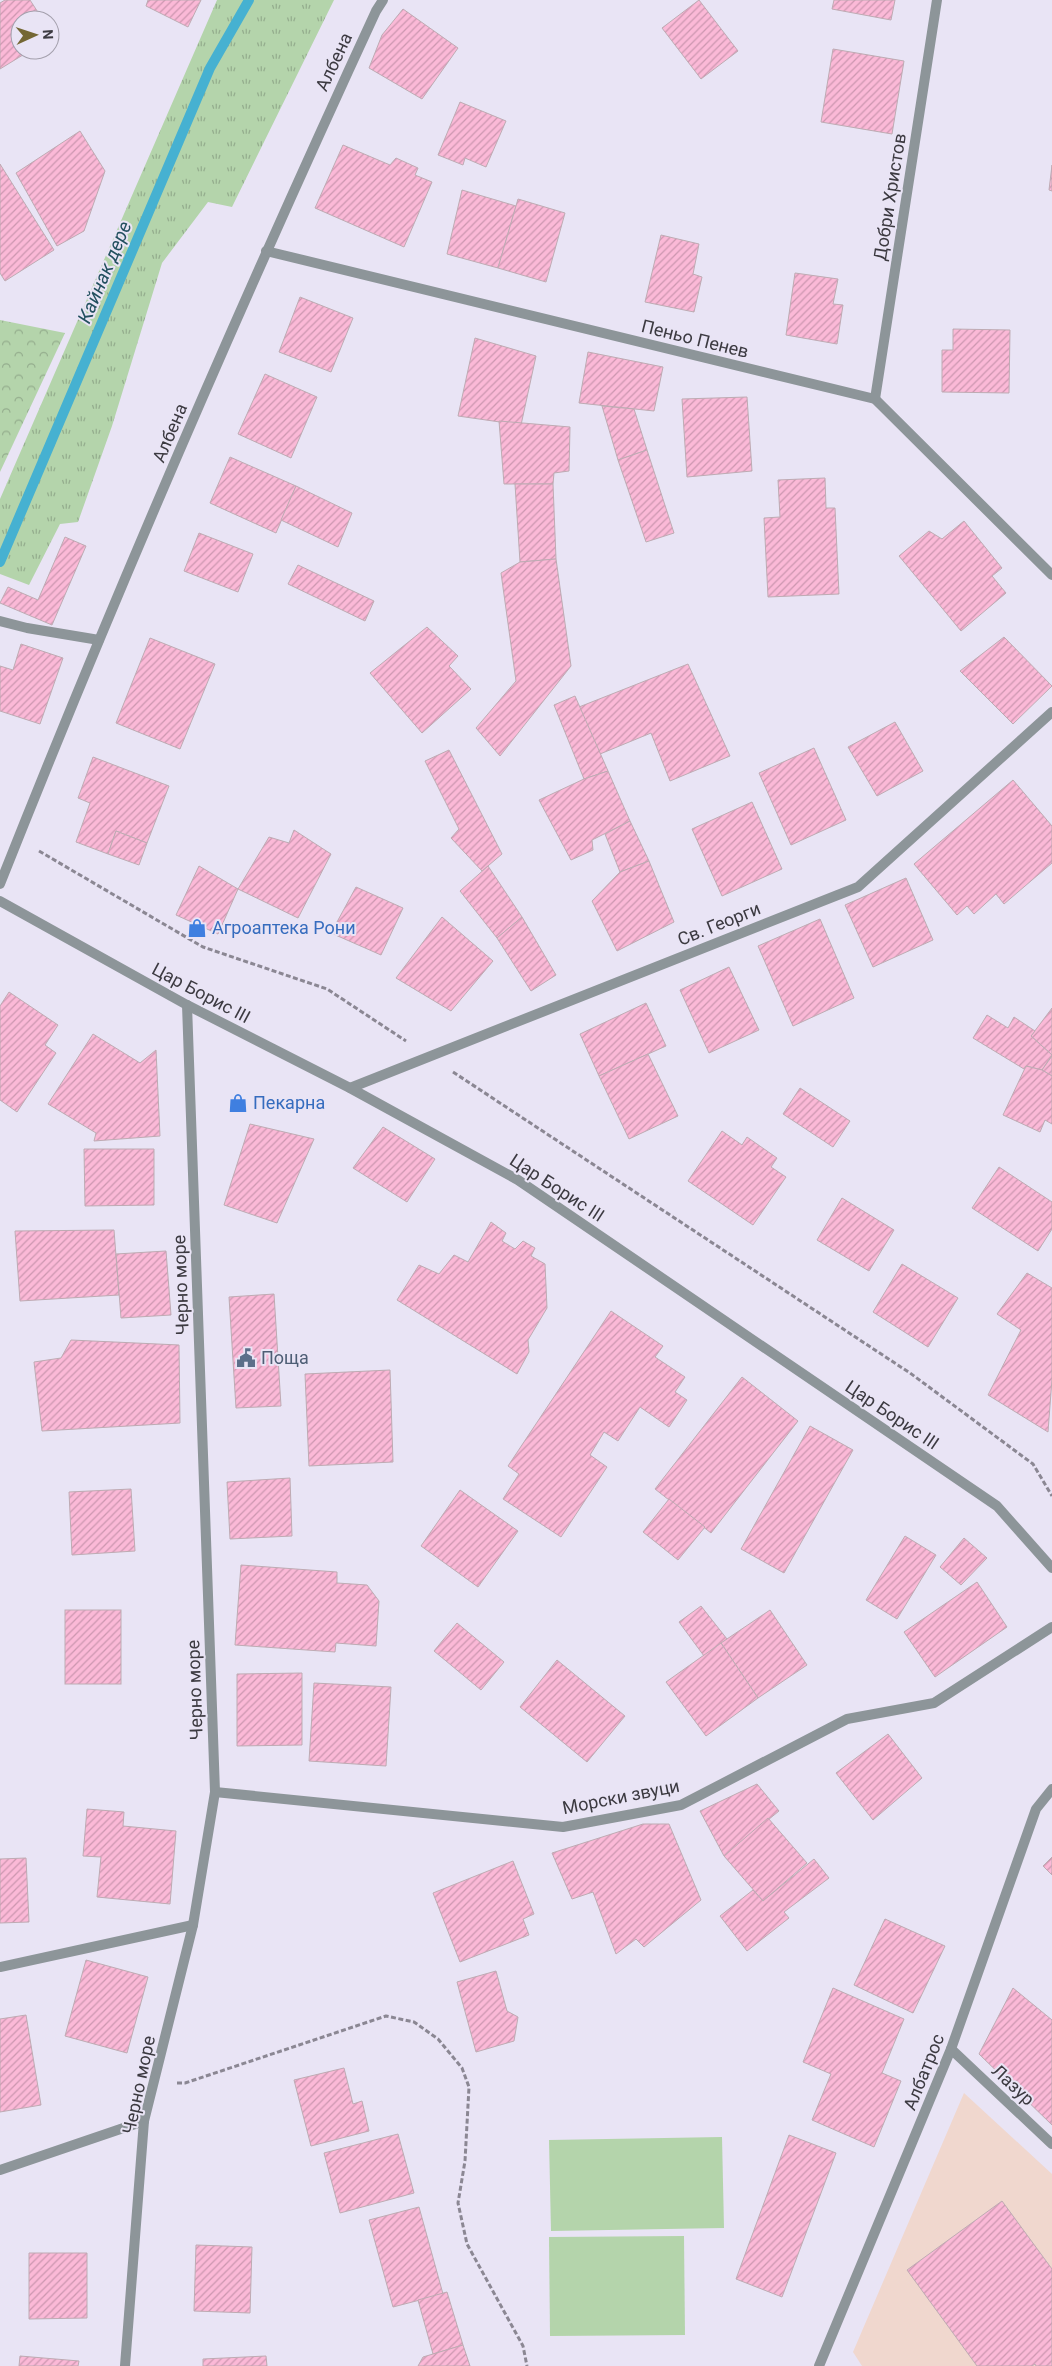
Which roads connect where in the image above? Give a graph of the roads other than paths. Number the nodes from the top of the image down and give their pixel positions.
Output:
1 (383, 0) edge
2 (937, 0) edge
3 (266, 251) junction
4 (875, 399) junction
5 (1052, 575) edge
6 (0, 620) edge
7 (99, 640) junction
8 (1052, 712) edge
9 (0, 884) edge
10 (0, 901) edge
11 (187, 1005) junction
12 (350, 1088) junction
13 (1052, 1568) edge
14 (1052, 1627) edge
15 (1052, 1789) edge
16 (215, 1792) junction
17 (192, 1925) junction
18 (0, 1967) edge
19 (951, 2050) junction
20 (144, 2121) junction
21 (1052, 2144) edge
22 (0, 2170) edge
23 (125, 2366) edge
24 (820, 2366) edge

1 - 3 street, Албена
2 - 4 street, Добри Христов
3 - 4 street, Пеньо Пенев
3 - 7 street, Албена
4 - 5 street
6 - 7 street
7 - 9 street, Албена
8 - 12 street, Св. Георги
10 - 11 street, Цар Борис III
11 - 12 street, Цар Борис III
11 - 16 street, Черно море
12 - 13 street, Цар Борис III
14 - 16 street, Морски звуци
15 - 19 street, Албатрос
16 - 17 street, Черно море
17 - 18 street
17 - 20 street, Черно море
19 - 21 street, Лазур
19 - 24 street, Албатрос
20 - 22 street
20 - 23 street, Черно море

